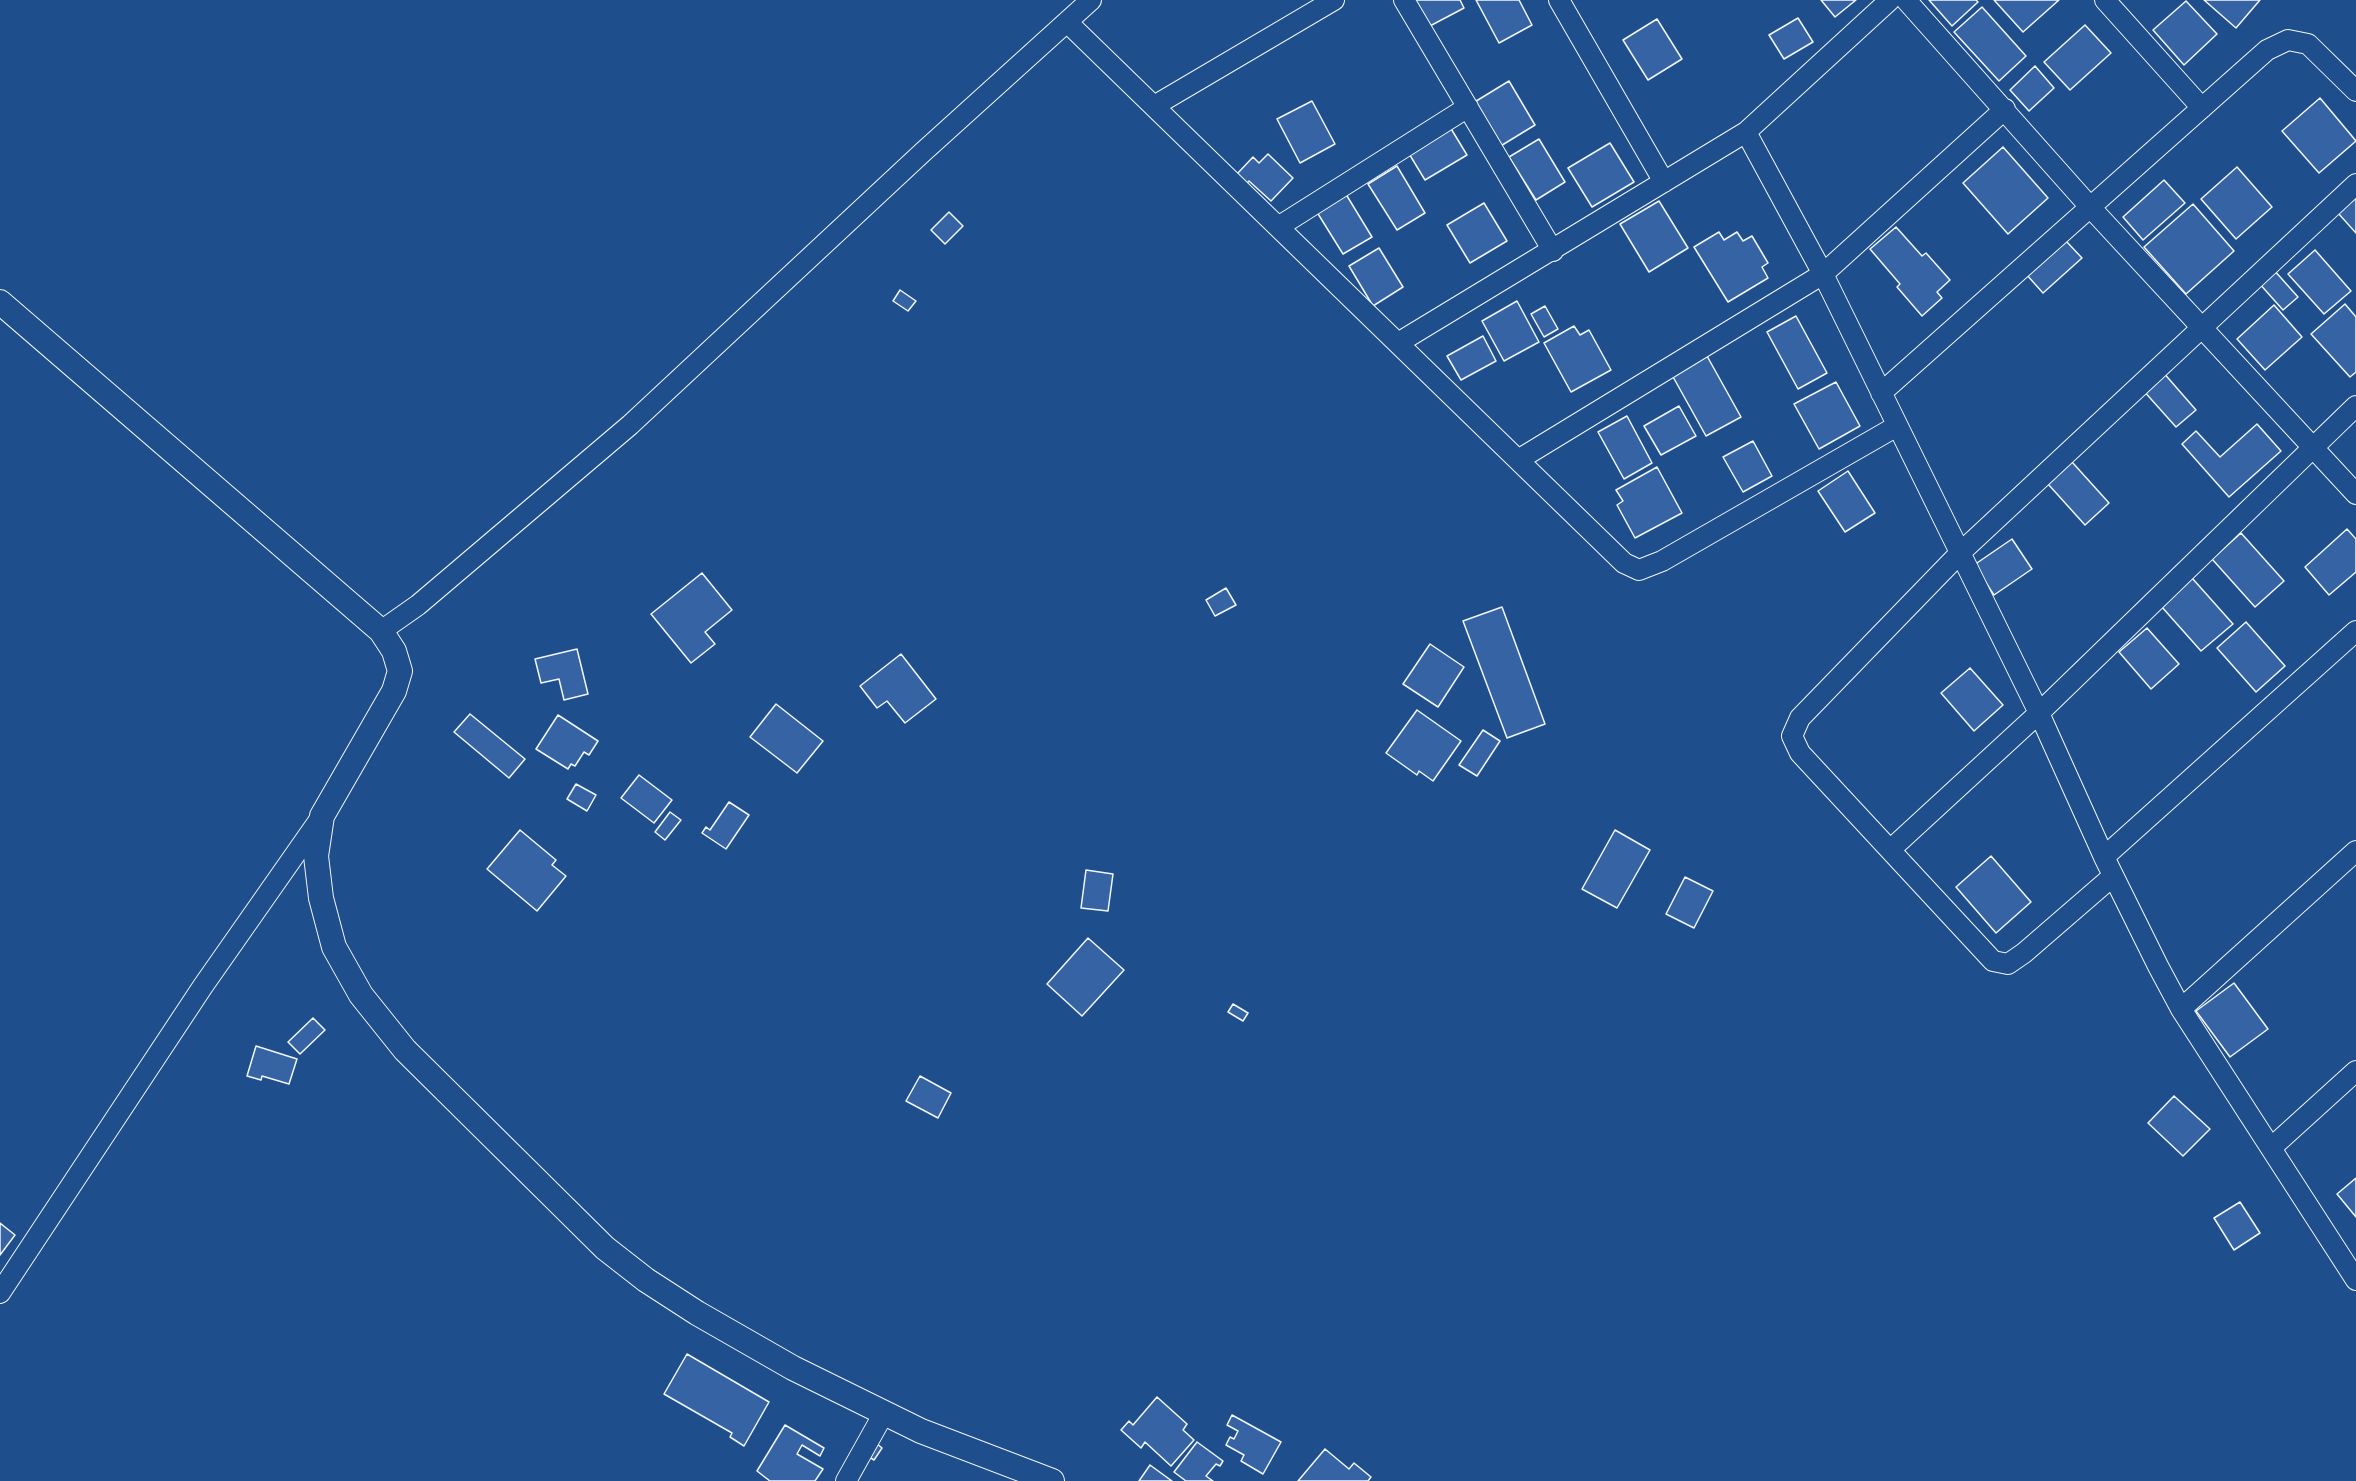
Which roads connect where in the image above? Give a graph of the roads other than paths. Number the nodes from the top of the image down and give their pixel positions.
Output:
1 (1091, 0) edge
2 (1334, 0) edge
3 (1404, 0) edge
4 (1559, 0) edge
5 (1890, 0) edge
6 (1906, 0) edge
7 (2105, 0) edge
8 (1067, 22) junction
9 (2356, 91) edge
10 (1154, 106) junction
11 (1468, 107) junction
12 (2202, 108) junction
13 (2005, 109) junction
14 (1746, 132) junction
15 (1664, 182) junction
16 (2356, 184) edge
17 (2091, 208) junction
18 (1278, 227) junction
19 (1553, 251) junction
20 (1822, 274) junction
21 (0, 302) edge
22 (2202, 326) junction
23 (1398, 344) junction
24 (1881, 393) junction
25 (2356, 406) edge
26 (1898, 426) junction
27 (2313, 447) junction
28 (1518, 460) junction
29 (2356, 494) edge
30 (1960, 554) junction
31 (381, 631) junction
32 (2356, 631) edge
33 (2039, 713) junction
34 (322, 816) junction
35 (1890, 850) junction
36 (2356, 851) edge
37 (2104, 857) junction
38 (2113, 876) junction
39 (2181, 1009) junction
40 (2356, 1071) edge
41 (2271, 1148) junction
42 (2356, 1280) edge
43 (0, 1293) edge
44 (884, 1413) junction
45 (1019, 1475) edge
46 (846, 1481) edge
47 (1052, 1481) edge

1 - 8 street
2 - 10 street
3 - 11 street
4 - 15 street
5 - 14 street
6 - 13 street
7 - 12 street
8 - 10 street
8 - 31 street
9 - 12 street
10 - 18 street
11 - 18 street
11 - 19 street
12 - 17 street
13 - 17 street
13 - 20 street
14 - 15 street
14 - 20 street
15 - 19 street
16 - 22 street
17 - 22 street
17 - 24 street
18 - 23 street
19 - 23 street
20 - 24 street
20 - 28 street
21 - 31 street
22 - 27 street
22 - 30 street
23 - 28 street
24 - 26 street
25 - 27 street
26 - 28 street
26 - 30 street
27 - 29 street
27 - 33 street
30 - 33 street
30 - 35 street
31 - 34 street
32 - 37 street
33 - 35 street
33 - 37 street
34 - 43 street
34 - 44 street
35 - 38 street
36 - 39 street
37 - 38 street
38 - 39 street
39 - 41 street
40 - 41 street
41 - 42 street
44 - 45 street
44 - 46 street
45 - 47 street

